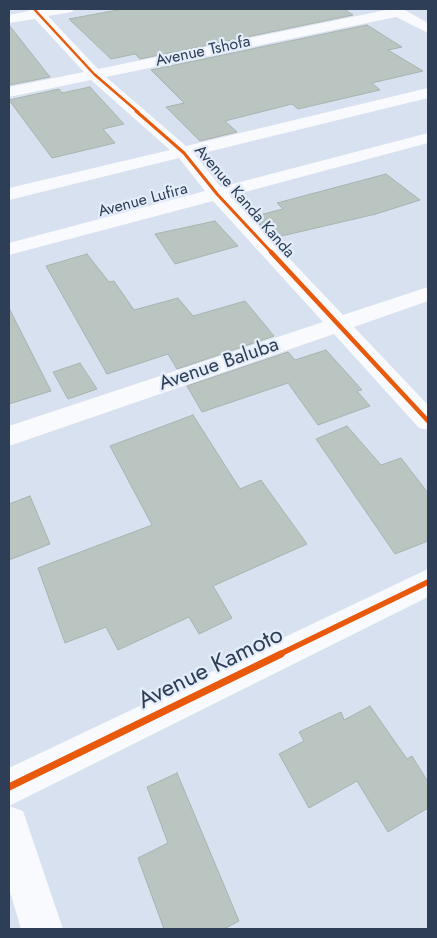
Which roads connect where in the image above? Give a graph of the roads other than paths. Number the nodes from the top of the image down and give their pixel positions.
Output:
1 (67, 9) edge
2 (395, 10) edge
3 (36, 11) edge
4 (9, 19) edge
5 (428, 29) edge
6 (94, 74) junction
7 (9, 92) edge
8 (428, 93) edge
9 (428, 138) edge
10 (184, 152) junction
11 (9, 194) edge
12 (218, 194) junction
13 (9, 249) edge
14 (428, 294) edge
15 (338, 325) junction
16 (428, 421) edge
17 (9, 436) edge
18 (428, 582) edge
19 (9, 787) edge
20 (9, 826) edge
21 (42, 929) edge

1 - 3 street
2 - 5 street
2 - 6 street, Avenue Tshofa
3 - 4 street
3 - 6 street, Avenue Kanda Kanda
6 - 7 street, Avenue Tshofa
6 - 10 street, Avenue Kanda Kanda
8 - 10 street, Avenue Lufira
9 - 12 street, Avenue Lufira
10 - 11 street, Avenue Lufira
10 - 12 street, Avenue Kanda Kanda
12 - 13 street, Avenue Lufira
12 - 15 street, Avenue Kanda Kanda
14 - 15 street, Avenue Baluba
15 - 16 street, Avenue Kanda Kanda
15 - 17 street, Avenue Baluba
18 - 19 street, Avenue Kamoto
20 - 21 street

